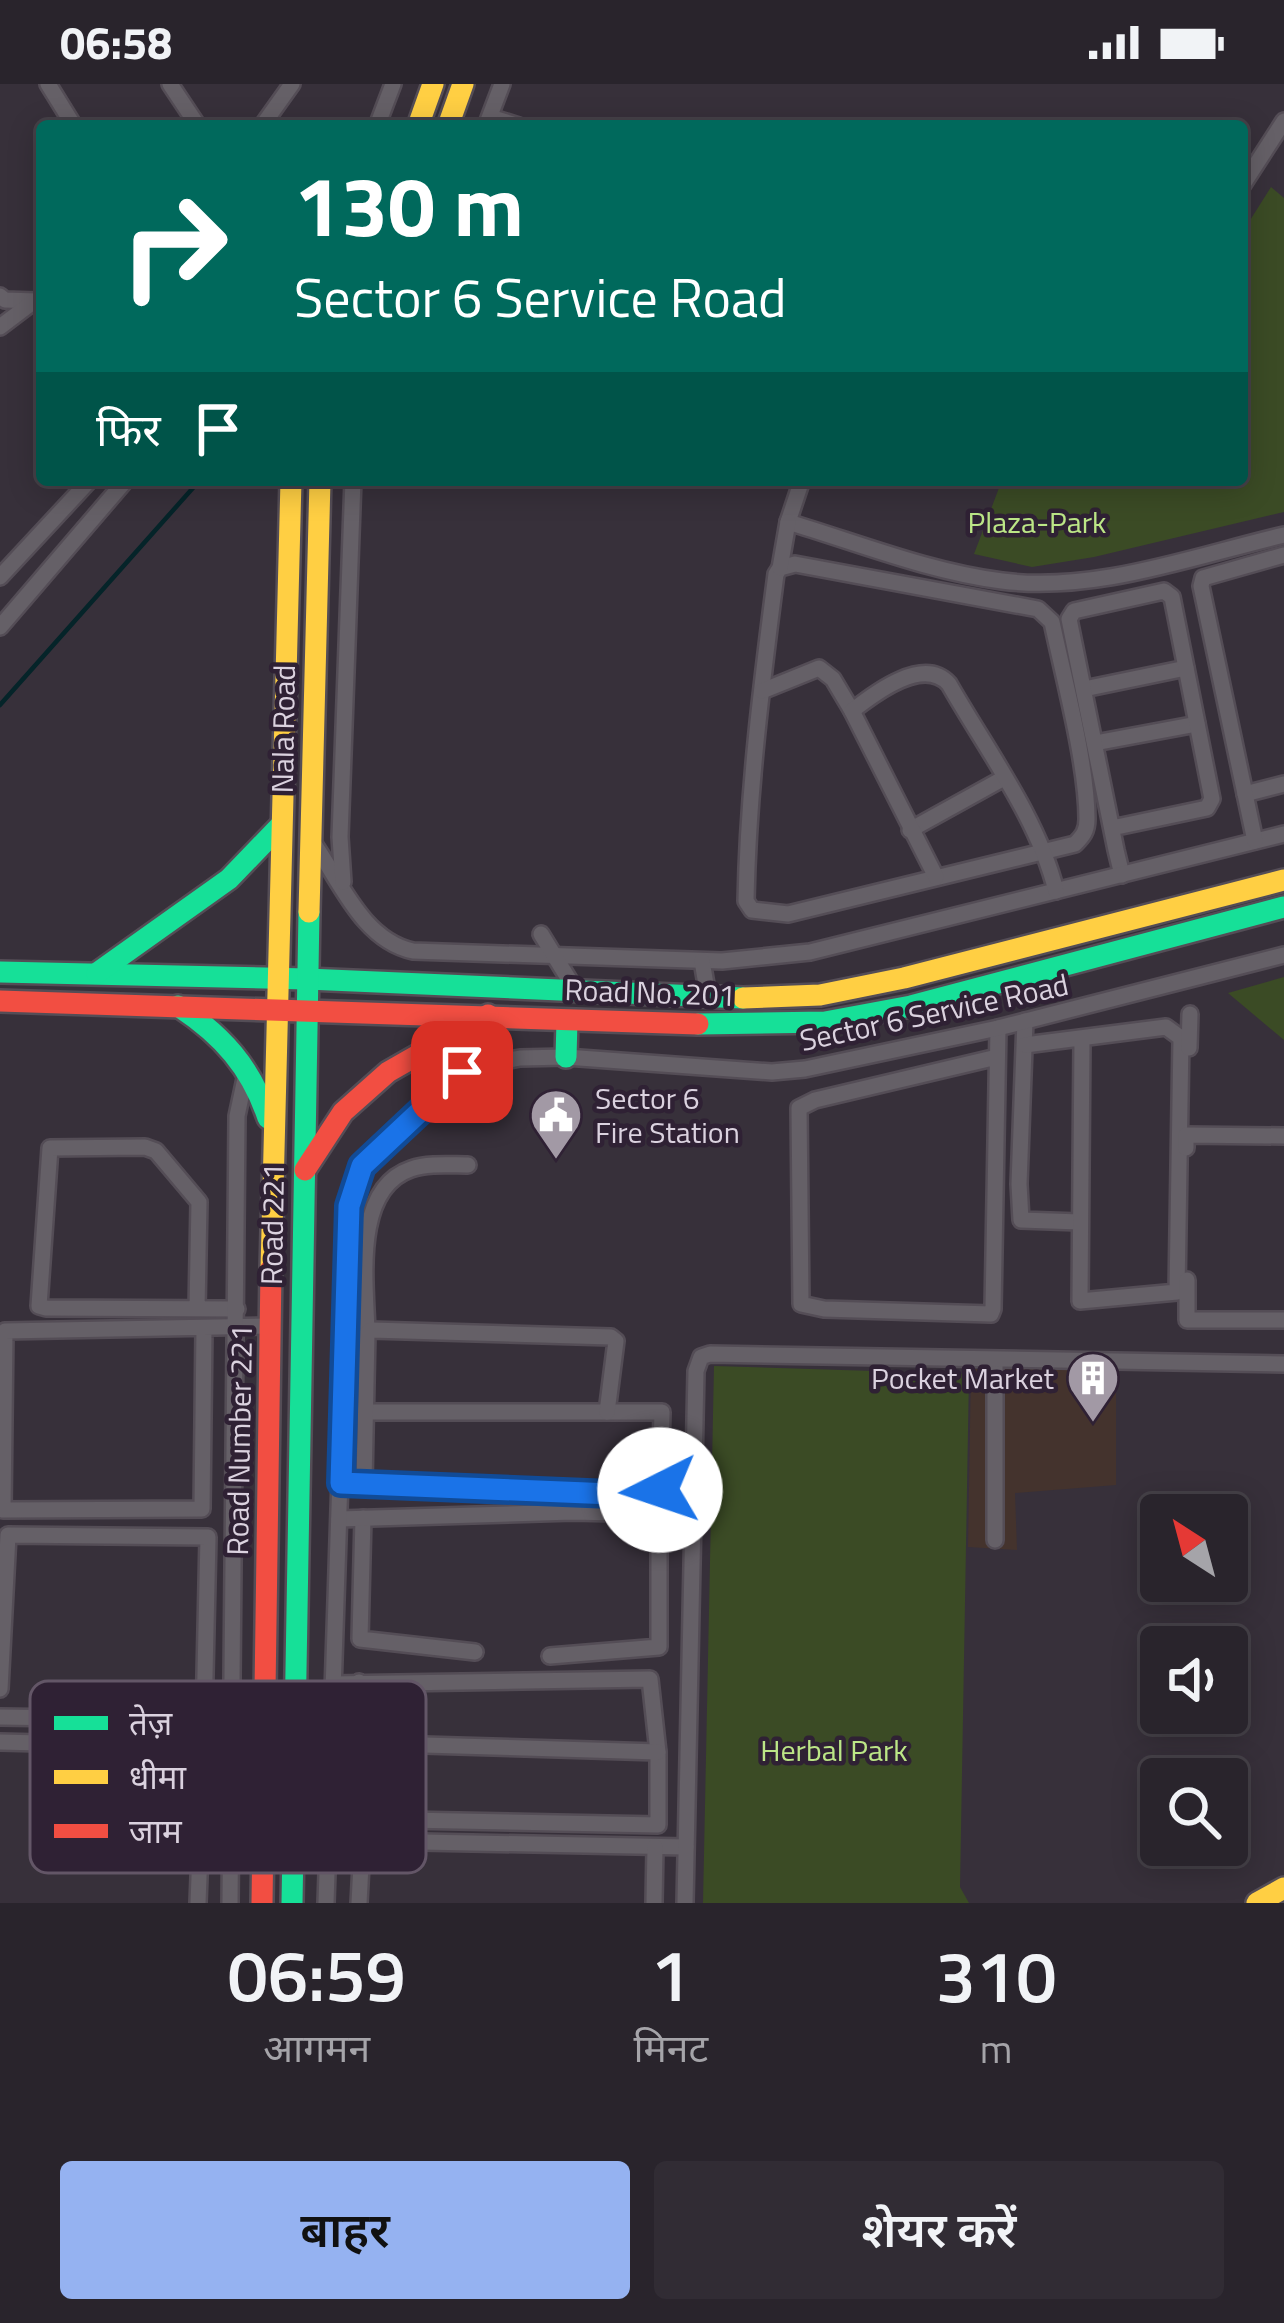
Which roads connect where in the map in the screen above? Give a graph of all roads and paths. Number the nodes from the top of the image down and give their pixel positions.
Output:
1 (48, 84) edge
2 (170, 84) edge
3 (292, 84) edge
4 (393, 84) edge
5 (433, 84) edge
6 (463, 84) edge
7 (502, 84) edge
8 (70, 120) edge
9 (194, 120) edge
10 (266, 120) edge
11 (378, 120) edge
12 (420, 120) edge
13 (450, 120) edge
14 (488, 120) edge
15 (1284, 121) edge
16 (1248, 177) edge
17 (0, 296) edge
18 (36, 304) edge
19 (36, 305) edge
20 (0, 327) edge
21 (84, 486) edge
22 (121, 486) edge
23 (291, 486) edge
24 (320, 486) edge
25 (353, 486) edge
26 (800, 486) edge
27 (788, 522) junction
28 (1284, 535) edge
29 (1284, 554) edge
30 (780, 568) junction
31 (0, 578) edge
32 (0, 627) edge
33 (1186, 668) junction
34 (1084, 689) junction
35 (762, 691) junction
36 (852, 710) junction
37 (1197, 724) junction
38 (1094, 743) junction
39 (1004, 778) junction
40 (1284, 784) edge
41 (1245, 794) junction
42 (281, 824) junction
43 (1112, 828) junction
44 (910, 830) junction
45 (1284, 834) edge
46 (311, 838) junction
47 (1256, 841) junction
48 (1042, 850) junction
49 (1122, 874) junction
50 (936, 877) junction
51 (1284, 880) edge
52 (344, 886) junction
53 (1056, 891) junction
54 (1284, 907) edge
55 (541, 934) dead end
56 (472, 952) junction
57 (555, 956) junction
58 (1284, 956) edge
59 (702, 961) junction
60 (0, 972) edge
61 (97, 973) junction
62 (277, 978) junction
63 (307, 979) junction
64 (466, 987) junction
65 (576, 991) junction
66 (708, 996) junction
67 (0, 1001) edge
68 (177, 1005) junction
69 (278, 1009) junction
70 (307, 1012) junction
71 (1190, 1014) dead end
72 (488, 1015) junction
73 (567, 1021) junction
74 (1025, 1022) junction
75 (998, 1028) junction
76 (1082, 1038) junction
77 (1025, 1045) junction
78 (566, 1057) junction
79 (997, 1058) junction
80 (247, 1069) junction
81 (1186, 1135) junction
82 (273, 1136) junction
83 (1284, 1136) edge
84 (468, 1165) dead end
85 (303, 1173) junction
86 (1080, 1222) junction
87 (197, 1309) junction
88 (237, 1309) junction
89 (1284, 1320) edge
90 (270, 1326) junction
91 (204, 1328) junction
92 (237, 1328) junction
93 (367, 1333) junction
94 (995, 1361) junction
95 (1284, 1364) edge
96 (366, 1412) junction
97 (607, 1412) junction
98 (341, 1483) junction
99 (364, 1483) junction
100 (363, 1518) junction
101 (339, 1519) junction
102 (995, 1540) dead end
103 (475, 1652) dead end
104 (550, 1656) dead end
105 (205, 1681) edge
106 (233, 1681) edge
107 (265, 1681) edge
108 (295, 1681) edge
109 (333, 1681) edge
110 (426, 1683) edge
111 (0, 1689) edge
112 (0, 1717) edge
113 (30, 1717) edge
114 (0, 1742) edge
115 (30, 1743) edge
116 (426, 1745) edge
117 (658, 1752) junction
118 (426, 1822) edge
119 (426, 1842) edge
120 (655, 1847) junction
121 (686, 1847) junction
122 (199, 1873) edge
123 (262, 1873) edge
124 (292, 1873) edge
125 (327, 1873) edge
126 (361, 1873) edge
127 (1284, 1888) edge
128 (198, 1903) edge
129 (262, 1903) edge
130 (292, 1903) edge
131 (326, 1903) edge
132 (359, 1903) edge
133 (654, 1903) edge
134 (685, 1903) edge
135 (1256, 1903) edge

1 - 8 street
2 - 9 street
3 - 10 street
4 - 11 street
5 - 12 main road
6 - 13 main road
7 - 14 street
15 - 16 street
17 - 18 street
19 - 20 street
21 - 31 street
22 - 32 street
23 - 42 main road, Nala Road
24 - 46 main road, Nala Road
25 - 52 street
26 - 27 street
27 - 28 street
27 - 30 street
29 - 41 street
30 - 35 street
30 - 48 street
33 - 34 street
33 - 34 street
33 - 37 street
34 - 38 street
35 - 36 street
35 - 50 street
36 - 39 street
36 - 44 street
37 - 38 street
37 - 43 street
38 - 43 street
39 - 44 street
39 - 48 street
40 - 41 street
41 - 47 street
42 - 61 main road
42 - 62 main road, Nala Road
43 - 49 street
44 - 50 street
45 - 47 street
46 - 52 street
46 - 63 main road, Nala Road
47 - 49 street
48 - 50 street
48 - 53 street
49 - 53 street
51 - 66 main road, Road No. 201
52 - 56 street
53 - 59 street
54 - 73 main road, Road No. 201
55 - 57 street
56 - 57 street
56 - 64 street
57 - 59 street
57 - 65 street
58 - 74 street, Sector 6 Service Road
59 - 66 street
60 - 61 main road, Road No. 201
61 - 62 main road, Road No. 201
62 - 63 main road, Road No. 201
62 - 69 main road, Road Number 221
63 - 64 main road, Road No. 201
63 - 70 main road, Road 221
64 - 65 main road, Road No. 201
65 - 66 main road, Road No. 201
67 - 68 main road, Road No. 201
68 - 69 main road, Road No. 201
68 - 80 main road
69 - 70 main road, Road No. 201
69 - 82 main road, Road Number 221
70 - 72 main road, Road No. 201
70 - 85 main road, Road 221
71 - 81 street
72 - 73 main road, Road No. 201
72 - 85 main road
73 - 78 main road
74 - 75 street, Sector 6 Service Road
74 - 77 street
75 - 78 street, Sector 6 Service Road
75 - 79 street
76 - 77 street
76 - 86 street
76 - 86 street
77 - 86 street
78 - 98 street, Sector 6 Service Road
79 - 79 street
80 - 82 main road
80 - 88 street
81 - 83 street
81 - 89 street
82 - 90 main road, Road Number 221
84 - 93 street
85 - 108 main road, Road 221
87 - 87 street
87 - 88 street
88 - 92 street
90 - 92 street
90 - 107 main road, Road Number 221
91 - 91 street
91 - 92 street
92 - 106 street
93 - 96 street
93 - 97 street
94 - 95 street
94 - 102 street
94 - 121 street
96 - 97 street
96 - 99 street
97 - 99 street
98 - 99 street
98 - 101 street, Sector 6 Service Road
100 - 101 street
100 - 103 street
100 - 104 street
101 - 109 street, Sector 6 Service Road
105 - 111 street
110 - 117 street
112 - 113 street
114 - 115 street
116 - 117 street
117 - 118 street
119 - 120 street
120 - 121 street
120 - 133 street
121 - 134 street
122 - 128 street
123 - 129 main road, Road Number 221
124 - 130 main road, Road 221
125 - 131 street, Sector 6 Service Road
126 - 132 street
127 - 135 main road

